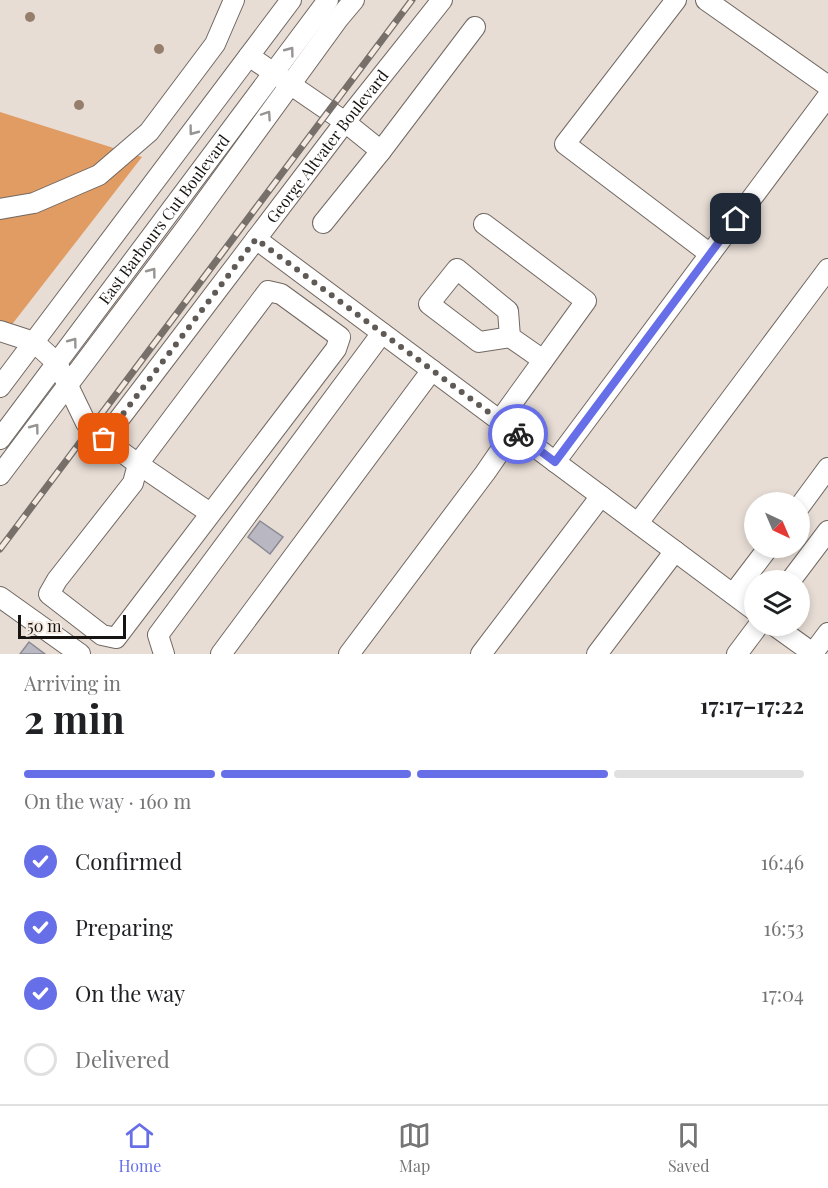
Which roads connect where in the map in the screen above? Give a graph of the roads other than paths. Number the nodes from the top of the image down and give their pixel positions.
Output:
1 (234, 0) edge
2 (291, 0) edge
3 (328, 0) edge
4 (354, 0) edge
5 (442, 0) edge
6 (676, 0) edge
7 (706, 0) edge
8 (475, 27) dead end
9 (249, 56) junction
10 (282, 79) junction
11 (828, 86) edge
12 (828, 96) edge
13 (345, 122) junction
14 (381, 151) junction
15 (168, 163) junction
16 (193, 181) junction
17 (0, 208) edge
18 (323, 223) dead end
19 (484, 224) dead end
20 (256, 239) junction
21 (710, 254) junction
22 (828, 269) edge
23 (0, 331) edge
24 (382, 333) junction
25 (510, 337) dead end
26 (34, 342) junction
27 (543, 360) junction
28 (57, 363) junction
29 (432, 370) junction
30 (68, 385) junction
31 (0, 387) edge
32 (507, 426) junction
33 (0, 439) edge
34 (104, 439) junction
35 (555, 462) junction
36 (138, 464) junction
37 (828, 468) edge
38 (0, 475) edge
39 (810, 492) edge
40 (601, 496) junction
41 (210, 513) junction
42 (638, 523) junction
43 (828, 531) edge
44 (675, 551) junction
45 (760, 558) edge
46 (799, 570) edge
47 (733, 594) junction
48 (0, 597) edge
49 (744, 602) edge
50 (828, 633) edge
51 (750, 636) edge
52 (787, 636) edge
53 (806, 652) edge
54 (80, 654) edge
55 (164, 654) edge
56 (221, 654) edge
57 (349, 654) edge
58 (482, 654) edge
59 (597, 654) edge
60 (737, 654) edge

1 - 17 street
2 - 9 street, East Barbours Cut Boulevard
10 -> 3 street, East Barbours Cut Boulevard
4 - 10 street
5 - 13 street, George Altvater Boulevard
6 - 21 street
7 - 11 street
8 - 14 street
9 - 10 street
9 -> 15 street, East Barbours Cut Boulevard
10 - 13 street
10 - 16 street, East Barbours Cut Boulevard
30 -> 10 street
12 - 21 street
13 - 14 street
13 - 20 street, George Altvater Boulevard
14 - 18 street
15 - 16 street
15 - 26 street, East Barbours Cut Boulevard
28 -> 16 street, East Barbours Cut Boulevard
19 - 27 street
20 - 24 street
20 - 34 street, George Altvater Boulevard
21 - 35 street
22 - 42 street
23 - 26 street
24 - 29 street
24 - 55 street
25 - 27 street
26 - 28 street
26 - 31 street, East Barbours Cut Boulevard
27 - 32 street
28 - 30 street
28 - 33 street, East Barbours Cut Boulevard
29 - 32 street
29 - 56 street
30 - 34 street
38 -> 30 street
32 - 35 street
32 - 57 street
34 - 36 street
35 - 40 street
36 - 41 street
36 - 41 street
36 - 41 street
37 - 39 street
40 - 42 street
40 - 58 street
42 - 44 street
43 - 46 street
44 - 47 street
44 - 59 street
45 - 47 street
47 - 49 street
48 - 54 street
50 - 53 street
51 - 60 street
52 - 53 street

